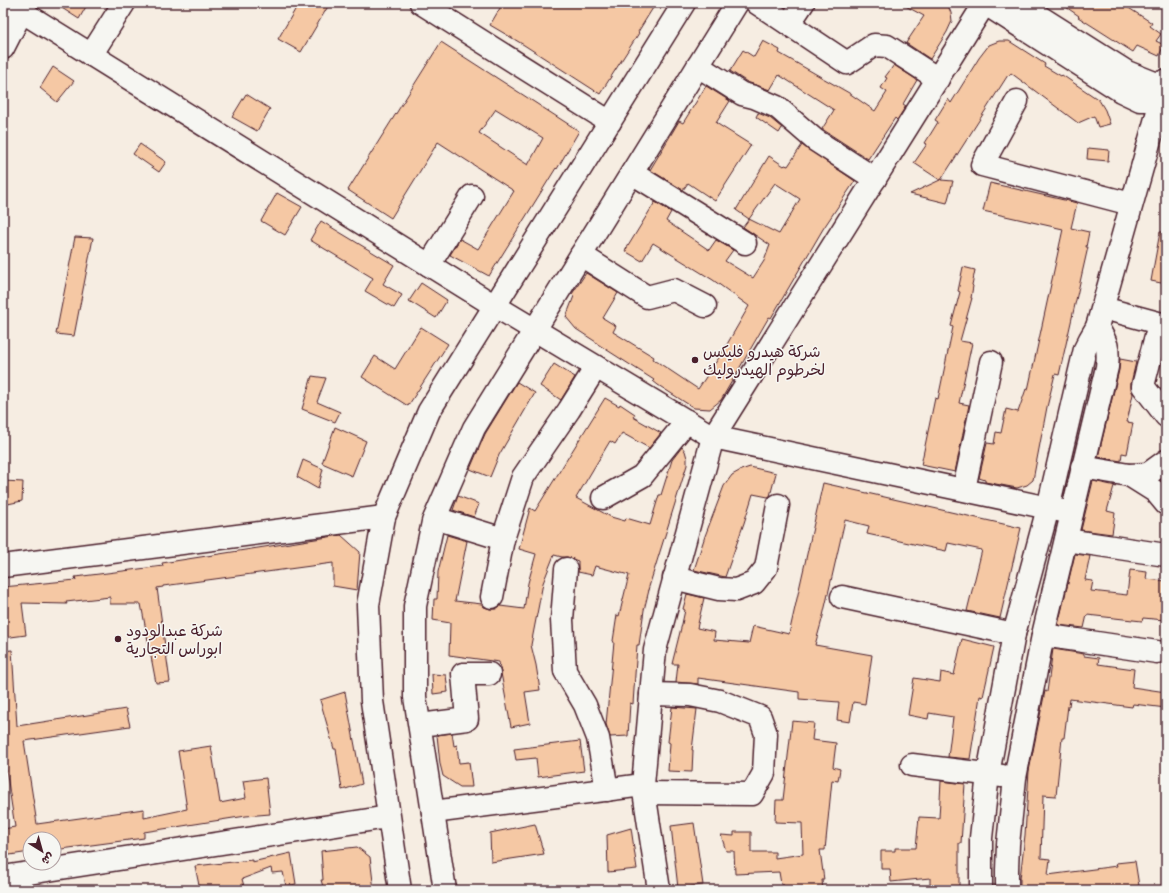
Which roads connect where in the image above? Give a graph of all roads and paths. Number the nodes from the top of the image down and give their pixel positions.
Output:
1 (124, 3) edge
2 (420, 3) edge
3 (684, 3) edge
4 (737, 3) edge
5 (757, 3) edge
6 (803, 3) edge
7 (984, 3) edge
8 (1018, 3) edge
9 (13, 5) edge
10 (788, 24) junction
11 (3, 48) edge
12 (91, 54) junction
13 (698, 66) junction
14 (938, 79) junction
15 (1165, 87) edge
16 (1017, 101) dead end
17 (610, 122) junction
18 (632, 173) junction
19 (875, 179) junction
20 (472, 196) dead end
21 (1131, 204) junction
22 (746, 243) dead end
23 (581, 255) junction
24 (429, 265) junction
25 (495, 306) junction
26 (705, 306) dead end
27 (1100, 317) junction
28 (1163, 324) edge
29 (534, 330) junction
30 (991, 362) dead end
31 (596, 367) junction
32 (1166, 416) edge
33 (687, 421) junction
34 (713, 437) junction
35 (1166, 461) edge
36 (1082, 467) junction
37 (1129, 475) junction
38 (964, 489) junction
39 (603, 498) dead end
40 (1166, 504) edge
41 (778, 505) dead end
42 (1048, 508) junction
43 (1072, 513) junction
44 (384, 517) junction
45 (435, 518) junction
46 (502, 539) junction
47 (1066, 540) junction
48 (1166, 555) edge
49 (3, 566) edge
50 (566, 569) dead end
51 (674, 578) junction
52 (842, 597) dead end
53 (492, 598) dead end
54 (1014, 634) junction
55 (1042, 635) junction
56 (1157, 652) dead end
57 (489, 674) dead end
58 (651, 694) junction
59 (420, 725) junction
60 (912, 765) dead end
61 (988, 774) junction
62 (1015, 778) junction
63 (644, 789) junction
64 (606, 790) junction
65 (433, 812) junction
66 (388, 817) junction
67 (3, 877) edge
68 (400, 890) edge
69 (445, 890) edge
70 (659, 890) edge
71 (981, 890) edge
72 (1007, 890) edge

1 - 12 street
2 - 17 street
3 - 17 street
4 - 13 street
5 - 10 street
6 - 10 street
7 - 14 street
7 - 15 street
8 - 15 street
9 - 11 street
9 - 12 street
10 - 14 street
12 - 24 street
13 - 18 street
13 - 19 street
14 - 19 street
15 - 21 street
16 - 21 street
17 - 25 street
18 - 22 street
18 - 23 street
19 - 34 street
20 - 24 street
21 - 27 street
23 - 26 street
23 - 29 street
24 - 25 street
25 - 29 street
25 - 44 street
27 - 28 street
27 - 36 street
27 - 42 street
28 - 32 street
29 - 31 street
29 - 45 street
30 - 38 street
31 - 33 street
31 - 46 street
33 - 34 street
33 - 39 street
34 - 38 street
34 - 51 street
35 - 37 street
36 - 37 street
36 - 43 street
37 - 40 street
38 - 42 street
41 - 51 street
42 - 43 street
42 - 54 street
43 - 47 street
44 - 49 street
44 - 66 street
45 - 46 street
45 - 59 street
46 - 53 street
47 - 48 street
47 - 55 street
50 - 64 street
51 - 58 street
52 - 54 street
54 - 61 street
55 - 56 street
55 - 62 street
57 - 59 street
58 - 63 street
58 - 63 street
59 - 65 street
60 - 61 street
61 - 62 street
61 - 71 street
62 - 72 street
63 - 64 street
63 - 70 street
64 - 65 street
65 - 69 street
66 - 67 street
66 - 68 street

